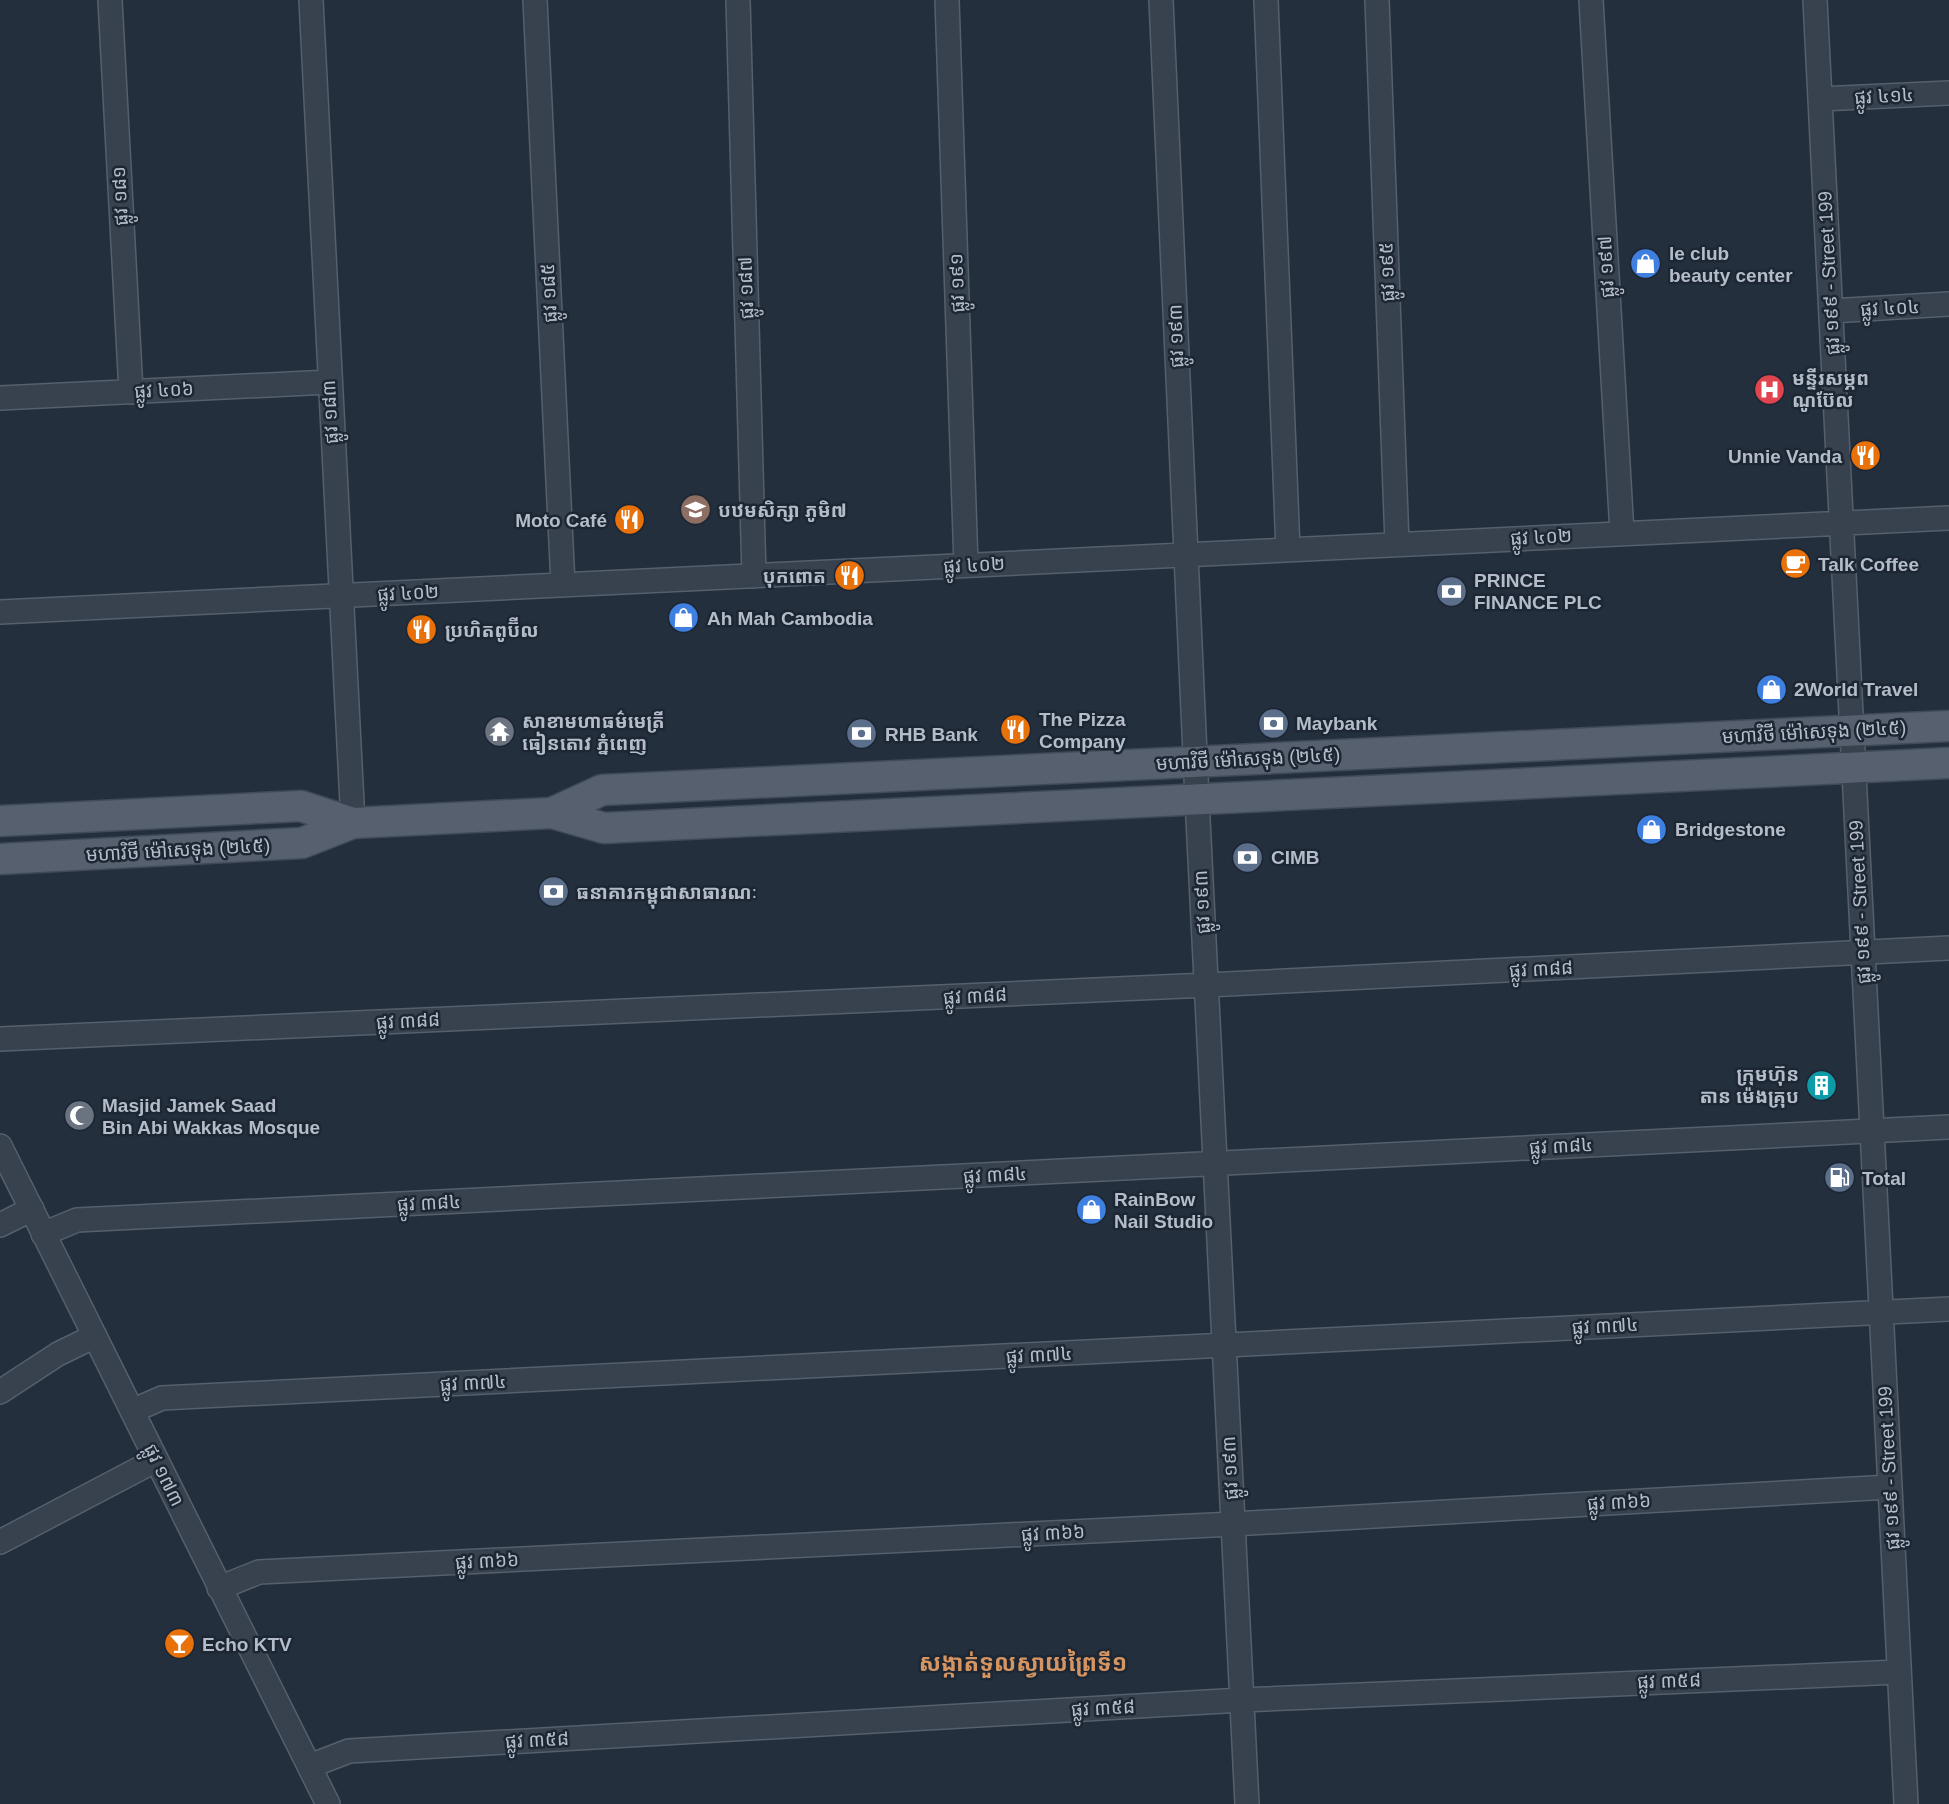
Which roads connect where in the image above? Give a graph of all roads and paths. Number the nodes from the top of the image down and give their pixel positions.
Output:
1 (110, 0) edge
2 (311, 0) edge
3 (535, 0) edge
4 (738, 0) edge
5 (947, 0) edge
6 (1161, 0) edge
7 (1266, 0) edge
8 (1377, 0) edge
9 (1591, 0) edge
10 (1815, 0) edge
11 (1949, 93) edge
12 (1820, 99) junction
13 (1949, 304) edge
14 (1830, 311) junction
15 (329, 382) junction
16 (131, 392) junction
17 (0, 398) edge
18 (1949, 518) edge
19 (1841, 523) junction
20 (1622, 533) junction
21 (1397, 544) junction
22 (1288, 550) junction
23 (1185, 555) junction
24 (966, 565) junction
25 (754, 576) junction
26 (563, 585) junction
27 (340, 596) junction
28 (0, 612) edge
29 (1949, 726) edge
30 (1852, 730) junction
31 (1196, 762) junction
32 (1949, 763) edge
33 (1854, 767) junction
34 (1197, 799) junction
35 (552, 813) junction
36 (55, 818) junction
37 (0, 821) edge
38 (353, 823) junction
39 (57, 856) junction
40 (0, 859) edge
41 (1949, 948) edge
42 (1863, 953) junction
43 (1207, 985) junction
44 (0, 1039) edge
45 (1949, 1127) edge
46 (1872, 1131) junction
47 (0, 1146) edge
48 (1216, 1164) junction
49 (32, 1209) junction
50 (0, 1226) edge
51 (43, 1234) junction
52 (1949, 1309) edge
53 (1881, 1312) junction
54 (95, 1336) junction
55 (1224, 1345) junction
56 (0, 1392) edge
57 (132, 1411) junction
58 (156, 1460) junction
59 (1890, 1487) junction
60 (1233, 1524) junction
61 (0, 1542) edge
62 (219, 1588) junction
63 (1899, 1672) junction
64 (1242, 1700) junction
65 (310, 1766) junction
66 (328, 1804) edge
67 (1247, 1804) edge
68 (1906, 1804) edge

1 - 16 street, ផ្លូវ ១៨១
2 - 15 street, ផ្លូវ ១៨៣
3 - 26 street, ផ្លូវ ១៨៥
4 - 25 street, ផ្លូវ ១៨៧
5 - 24 street, ផ្លូវ ១៩១
6 - 23 street, ផ្លូវ ១៩៣
7 - 22 street
8 - 21 street, ផ្លូវ ១៩៥
9 - 20 street, ផ្លូវ ១៩៧
10 - 12 street, ផ្លូវ ១៩៩ - Street 199
11 - 12 street, ផ្លូវ ៤១៤
12 - 14 street, ផ្លូវ ១៩៩ - Street 199
13 - 14 street, ផ្លូវ ៤០៤
14 - 19 street, ផ្លូវ ១៩៩ - Street 199
15 - 16 street, ផ្លូវ ៤០៦
15 - 27 street, ផ្លូវ ១៨៣
16 - 17 street, ផ្លូវ ៤០៦
18 - 19 street, ផ្លូវ ៤០២
19 - 20 street, ផ្លូវ ៤០២
19 - 30 street, ផ្លូវ ១៩៩ - Street 199
20 - 21 street, ផ្លូវ ៤០២
21 - 22 street, ផ្លូវ ៤០២
22 - 23 street, ផ្លូវ ៤០២
23 - 24 street, ផ្លូវ ៤០២
23 - 31 street, ផ្លូវ ១៩៣
24 - 25 street, ផ្លូវ ៤០២
25 - 26 street, ផ្លូវ ៤០២
26 - 27 street, ផ្លូវ ៤០២
27 - 28 street, ផ្លូវ ៤០២
27 - 38 street, ផ្លូវ ១៨៣
29 - 30 main road, មហាវិថី ម៉ៅសេទុង (២៤៥)
30 - 31 main road, មហាវិថី ម៉ៅសេទុង (២៤៥)
30 - 33 street, ផ្លូវ ១៩៩ - Street 199
31 - 34 street, ផ្លូវ ១៩៣
31 - 35 main road, មហាវិថី ម៉ៅសេទុង (២៤៥)
32 - 33 main road, មហាវិថី ម៉ៅសេទុង (២៤៥)
33 - 34 main road, មហាវិថី ម៉ៅសេទុង (២៤៥)
33 - 42 street, ផ្លូវ ១៩៩ - Street 199
34 - 35 main road, មហាវិថី ម៉ៅសេទុង (២៤៥)
34 - 43 street, ផ្លូវ ១៩៣
35 - 38 main road, មហាវិថី ម៉ៅសេទុង (២៤៥)
36 - 37 main road, មហាវិថី ម៉ៅសេទុង (២៤៥)
36 - 38 main road, មហាវិថី ម៉ៅសេទុង (២៤៥)
36 - 39 main road
38 - 39 main road, មហាវិថី ម៉ៅសេទុង (២៤៥)
39 - 40 main road, មហាវិថី ម៉ៅសេទុង (២៤៥)
41 - 42 street, ផ្លូវ ៣៨៨
42 - 43 street, ផ្លូវ ៣៨៨
42 - 46 street, ផ្លូវ ១៩៩ - Street 199
43 - 44 street, ផ្លូវ ៣៨៨
43 - 48 street, ផ្លូវ ១៩៣
45 - 46 street, ផ្លូវ ៣៨៤
46 - 48 street, ផ្លូវ ៣៨៤
46 - 53 street, ផ្លូវ ១៩៩ - Street 199
47 - 49 street, ផ្លូវ ១៧៣
48 - 51 street, ផ្លូវ ៣៨៤
48 - 55 street, ផ្លូវ ១៩៣
49 - 50 street
49 - 51 street, ផ្លូវ ១៧៣
51 - 54 street, ផ្លូវ ១៧៣
52 - 53 street, ផ្លូវ ៣៧៤
53 - 55 street, ផ្លូវ ៣៧៤
53 - 59 street, ផ្លូវ ១៩៩ - Street 199
54 - 56 street
54 - 57 street, ផ្លូវ ១៧៣
55 - 57 street, ផ្លូវ ៣៧៤
55 - 60 street, ផ្លូវ ១៩៣
57 - 58 street, ផ្លូវ ១៧៣
58 - 61 street
58 - 62 street, ផ្លូវ ១៧៣
59 - 60 street, ផ្លូវ ៣៦៦
59 - 63 street, ផ្លូវ ១៩៩ - Street 199
60 - 62 street, ផ្លូវ ៣៦៦
60 - 64 street, ផ្លូវ ១៩៣
62 - 65 street, ផ្លូវ ១៧៣
63 - 64 street, ផ្លូវ ៣៥៨
63 - 68 street, ផ្លូវ ១៩៩ - Street 199
64 - 65 street, ផ្លូវ ៣៥៨
64 - 67 street, ផ្លូវ ១៩៣
65 - 66 street, ផ្លូវ ១៧៣

